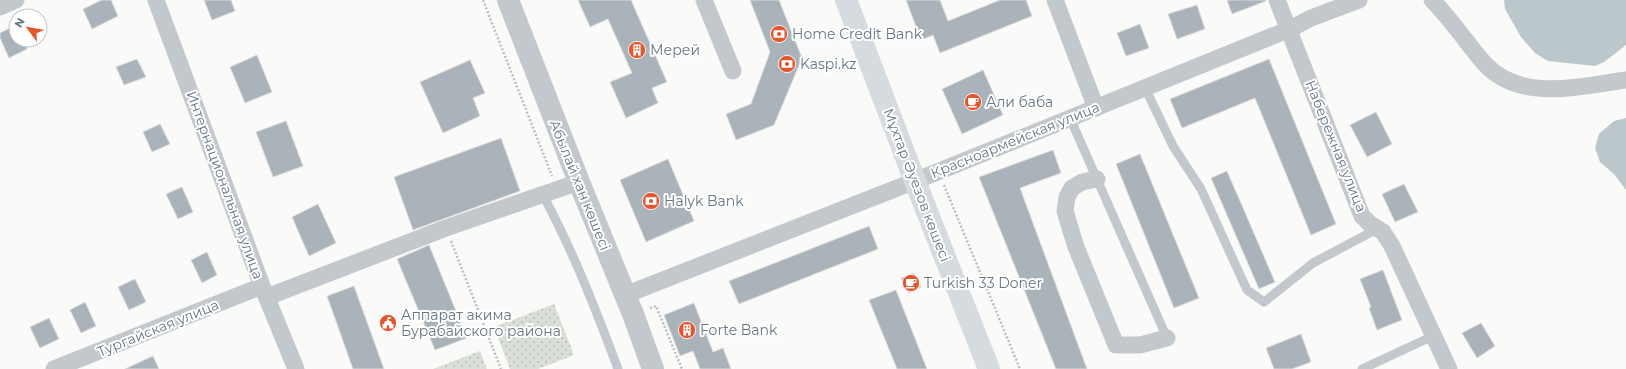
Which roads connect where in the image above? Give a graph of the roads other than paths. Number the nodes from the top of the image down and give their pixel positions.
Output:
1 (16, 0) edge
2 (156, 0) edge
3 (508, 0) edge
4 (704, 0) edge
5 (846, 0) edge
6 (1055, 0) edge
7 (1277, 0) edge
8 (1359, 0) edge
9 (1432, 0) edge
10 (0, 7) edge
11 (1290, 29) junction
12 (733, 71) dead end
13 (1626, 80) edge
14 (1144, 88) junction
15 (1096, 108) junction
16 (1070, 118) junction
17 (1097, 179) junction
18 (915, 181) junction
19 (579, 182) junction
20 (543, 195) junction
21 (1377, 229) junction
22 (265, 292) junction
23 (625, 295) junction
24 (1433, 336) junction
25 (1168, 338) joint
26 (54, 369) edge
27 (296, 369) edge
28 (618, 369) edge
29 (653, 369) edge
30 (989, 369) edge
31 (1362, 369) edge
32 (1449, 369) edge

1 - 10 street
2 - 22 street, Интернациональная улица
3 - 19 street, Абылай хан көшесі
4 - 12 street
5 - 18 main road, Мұхтар Әуезов көшесі
6 - 15 street
7 - 11 street, Набережная улица
8 - 11 street, Красноармейская улица
9 - 13 street
11 - 14 street, Красноармейская улица
11 - 21 street, Набережная улица
14 - 15 street, Красноармейская улица
14 - 21 lane
15 - 16 street, Красноармейская улица
16 - 17 lane
16 - 18 street, Красноармейская улица
17 - 25 lane
17 - 25 street
18 - 23 street, Красноармейская улица
18 - 30 main road, Мұхтар Әуезов көшесі
19 - 20 street, Тургайская улица
19 - 23 street, Абылай хан көшесі
20 - 22 street, Тургайская улица
20 - 28 lane
21 - 24 street, Набережная улица
22 - 26 street, Тургайская улица
22 - 27 street, Интернациональная улица
23 - 29 street, Абылай хан көшесі
24 - 31 lane
24 - 32 street, Набережная улица

